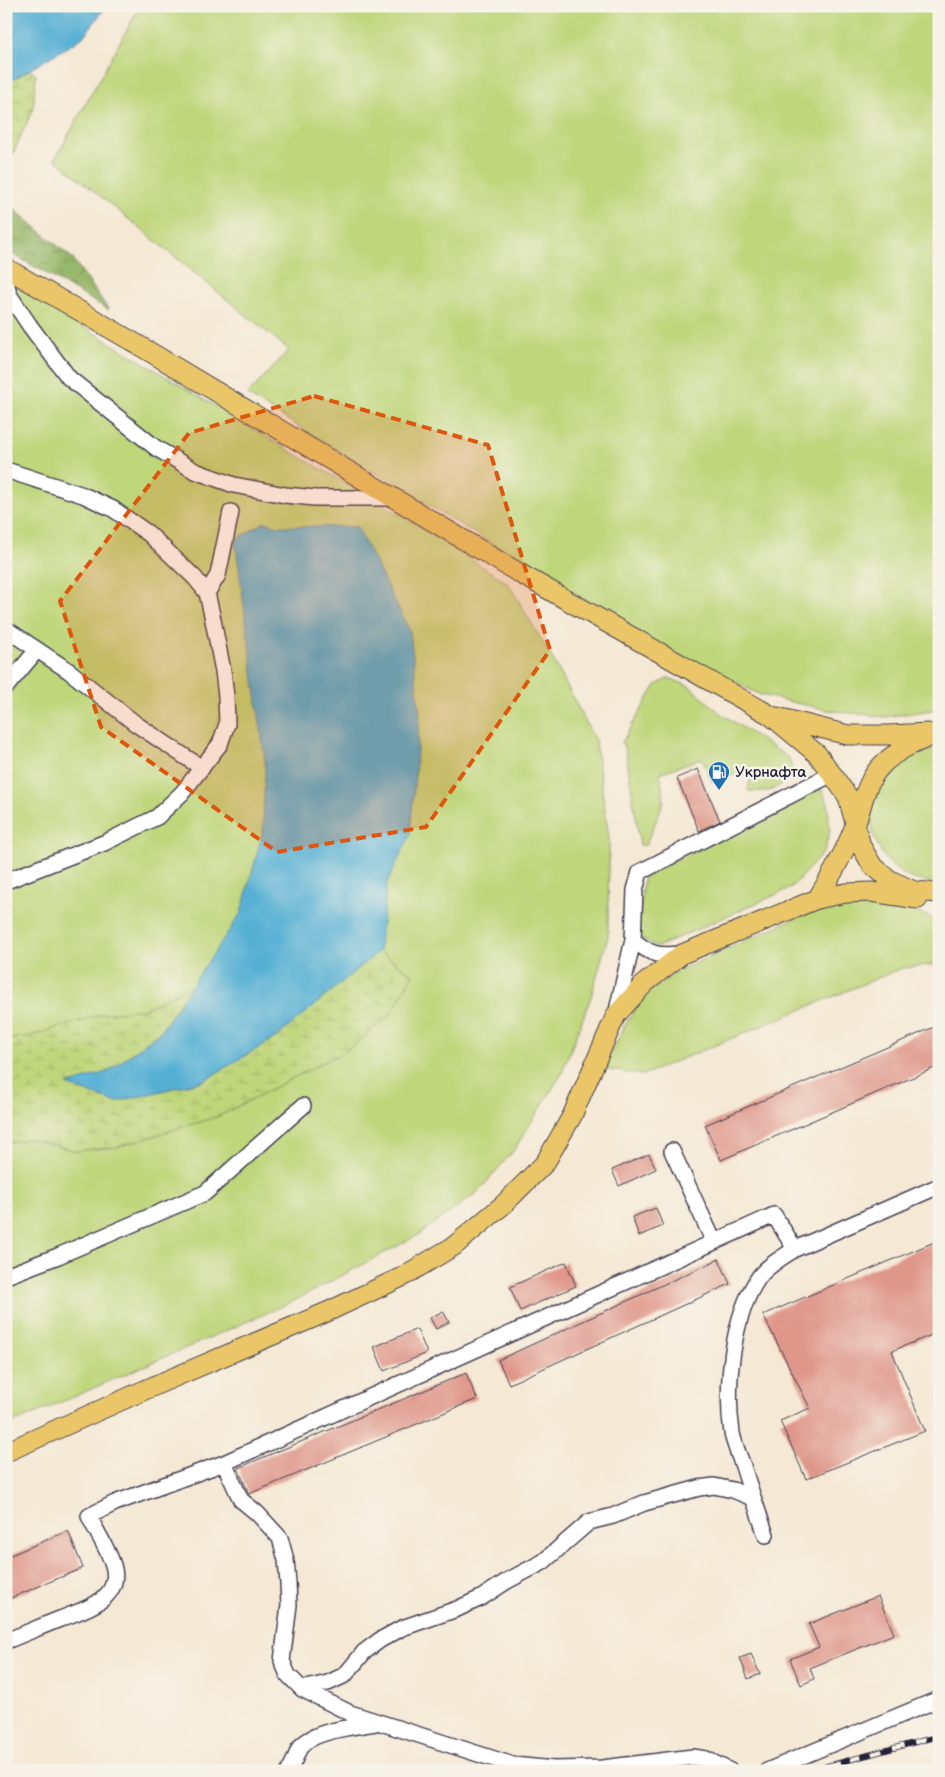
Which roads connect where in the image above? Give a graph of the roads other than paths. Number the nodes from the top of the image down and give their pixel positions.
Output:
1 (6, 268) edge
2 (6, 283) edge
3 (6, 470) edge
4 (392, 498) junction
5 (231, 512) dead end
6 (207, 593) junction
7 (6, 629) edge
8 (37, 650) junction
9 (6, 687) edge
10 (770, 716) junction
11 (939, 732) edge
12 (202, 768) junction
13 (832, 774) junction
14 (855, 825) junction
15 (6, 881) edge
16 (939, 898) edge
17 (817, 899) junction
18 (633, 940) junction
19 (682, 954) junction
20 (616, 1015) junction
21 (303, 1106) dead end
22 (672, 1151) dead end
23 (939, 1186) edge
24 (714, 1242) junction
25 (795, 1249) junction
26 (6, 1276) edge
27 (6, 1452) edge
28 (224, 1463) junction
29 (753, 1498) junction
30 (766, 1535) dead end
31 (6, 1641) edge
32 (302, 1690) junction
33 (939, 1699) edge
34 (380, 1722) junction
35 (289, 1771) edge
36 (730, 1771) edge
37 (767, 1771) edge

1 - 4 main road
2 - 4 lane
3 - 6 lane
4 - 10 main road
5 - 6 lane
6 - 12 lane
7 - 8 lane
8 - 9 lane
8 - 12 lane
10 - 11 main road
10 - 13 main road
11 - 14 main road
12 - 15 lane
13 - 14 main road
13 - 18 lane
14 - 16 main road
14 - 17 main road
16 - 17 main road
17 - 19 main road
18 - 19 lane
18 - 20 lane
19 - 20 main road
20 - 27 main road
21 - 26 lane
22 - 24 lane
23 - 25 lane
24 - 25 lane
24 - 28 lane
25 - 29 lane
28 - 31 lane
28 - 32 lane
29 - 30 lane
29 - 32 lane
32 - 34 lane
33 - 37 lane
34 - 35 lane
34 - 36 lane

